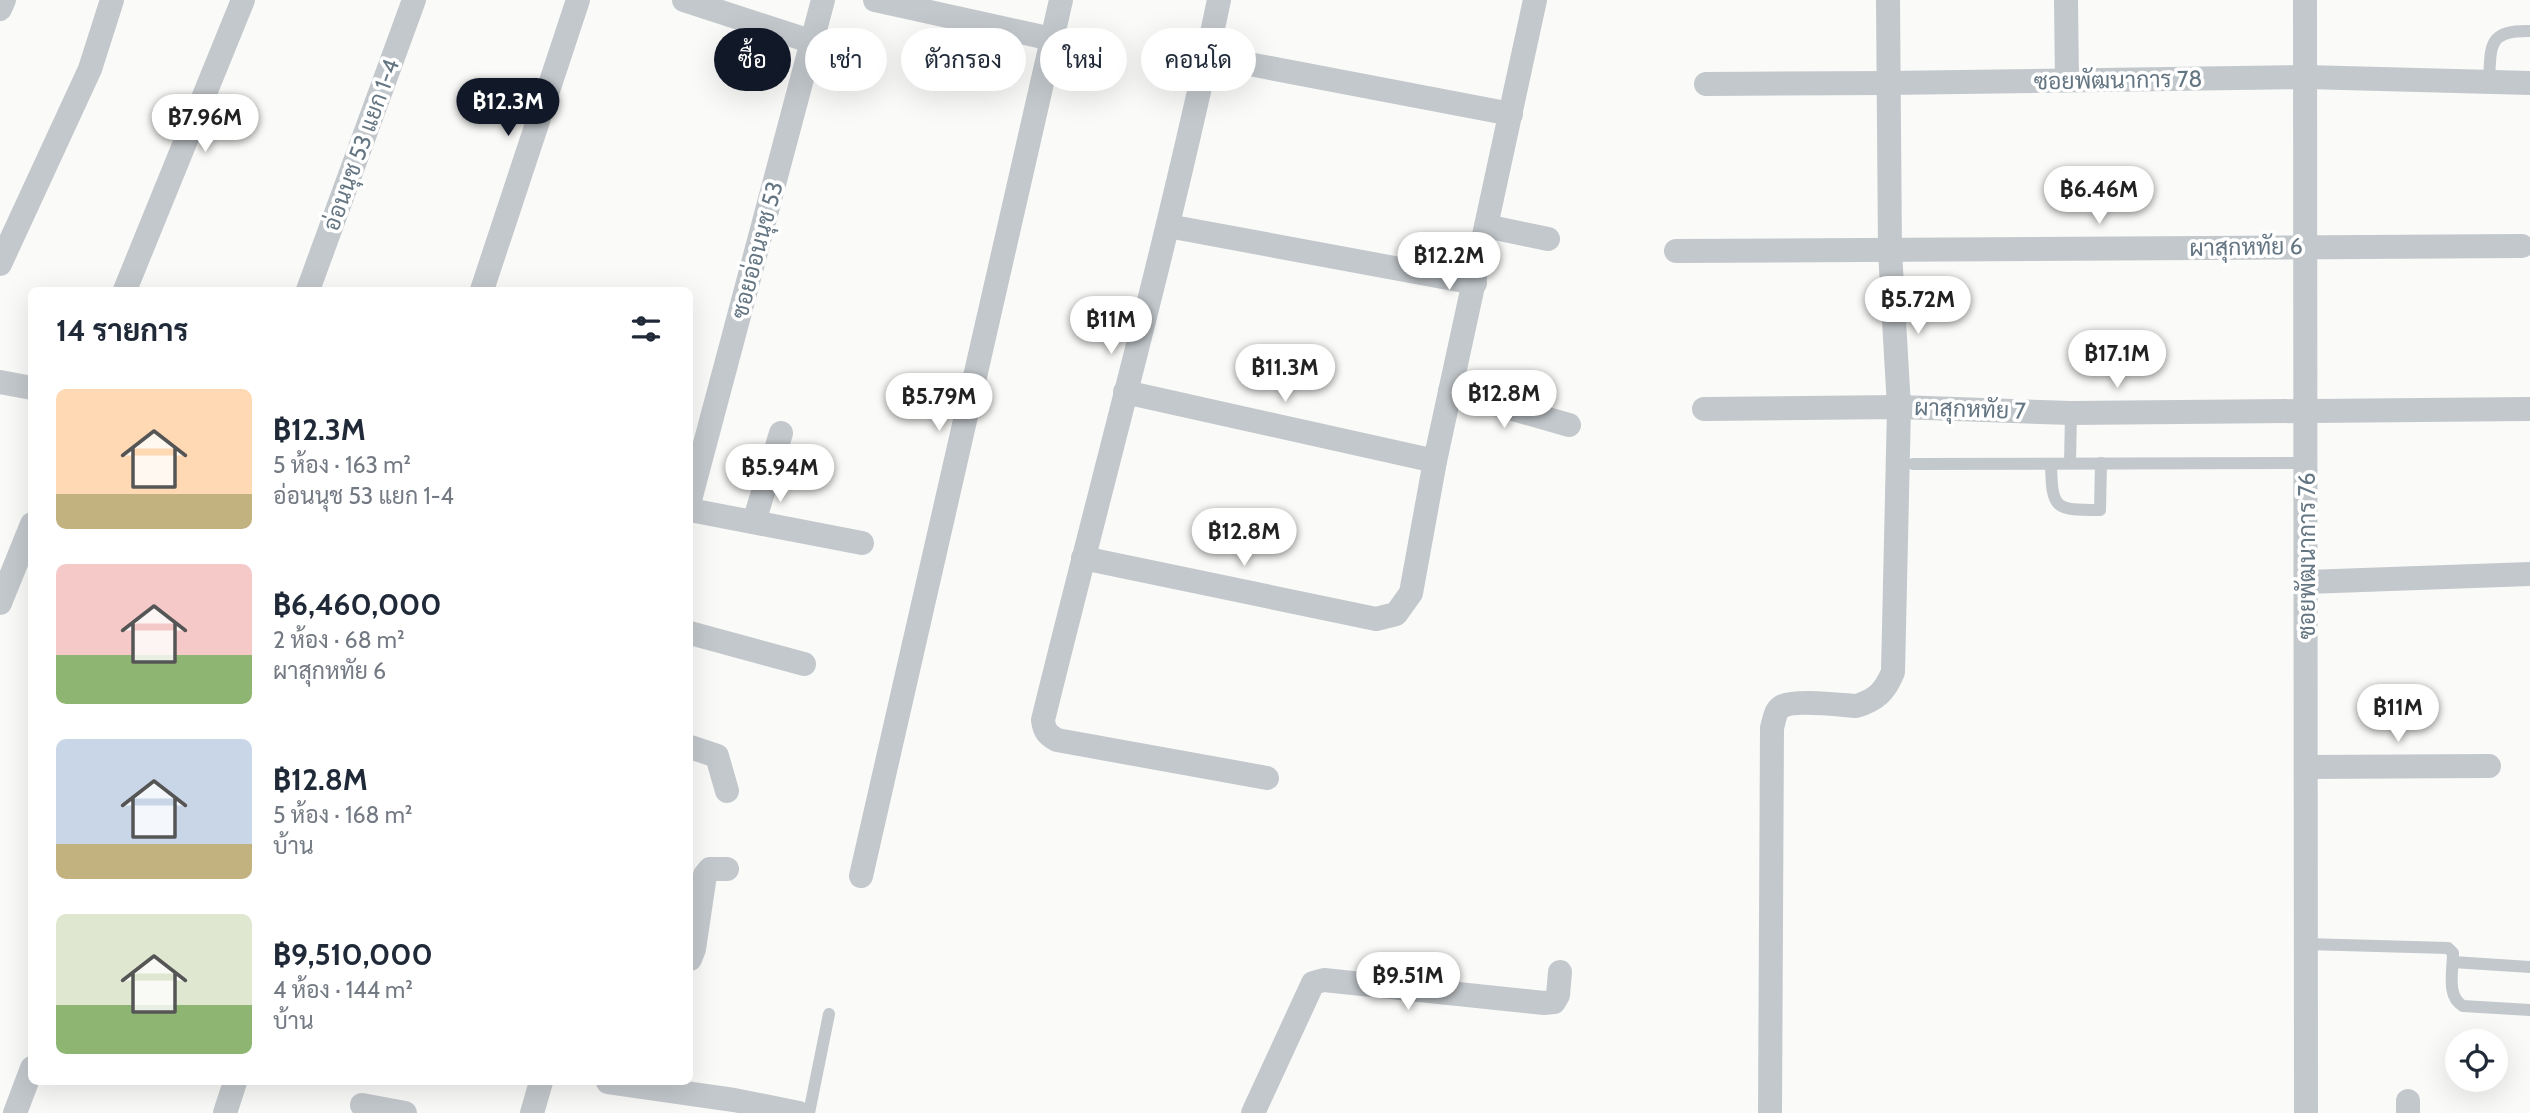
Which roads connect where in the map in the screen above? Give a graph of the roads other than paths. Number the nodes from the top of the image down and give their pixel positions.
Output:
1 (4, 0) edge
2 (112, 0) edge
3 (243, 0) edge
4 (414, 0) edge
5 (578, 0) edge
6 (684, 0) edge
7 (823, 0) edge
8 (875, 0) edge
9 (1061, 0) edge
10 (1219, 0) edge
11 (1535, 0) edge
12 (1888, 0) edge
13 (2066, 0) edge
14 (2305, 0) edge
15 (0, 9) edge
16 (816, 28) edge
17 (1055, 28) edge
18 (1213, 28) edge
19 (2530, 31) edge
20 (1040, 36) edge
21 (805, 38) edge
22 (1256, 65) edge
23 (805, 71) edge
24 (2306, 77) junction
25 (2067, 81) junction
26 (2489, 82) junction
27 (1888, 83) junction
28 (2530, 83) edge
29 (1706, 84) dead end
30 (1040, 91) edge
31 (1199, 91) edge
32 (1511, 114) junction
33 (1168, 226) junction
34 (1486, 226) junction
35 (1548, 239) dead end
36 (2522, 246) dead end
37 (2307, 247) junction
38 (1676, 251) dead end
39 (1890, 251) junction
40 (0, 264) edge
41 (1475, 283) junction
42 (126, 287) edge
43 (309, 287) edge
44 (483, 287) edge
45 (0, 382) edge
46 (28, 387) edge
47 (1450, 391) junction
48 (1125, 392) junction
49 (1899, 407) junction
50 (1704, 409) dead end
51 (2530, 409) edge
52 (2306, 410) junction
53 (2071, 413) junction
54 (1569, 425) dead end
55 (781, 433) dead end
56 (1435, 461) junction
57 (2070, 463) junction
58 (2101, 463) junction
59 (2306, 463) junction
60 (1913, 464) dead end
61 (2051, 464) junction
62 (693, 489) edge
63 (693, 511) edge
64 (754, 522) junction
65 (28, 534) edge
66 (862, 543) dead end
67 (1083, 558) junction
68 (2530, 574) edge
69 (2307, 582) junction
70 (0, 603) edge
71 (693, 635) edge
72 (804, 664) dead end
73 (693, 748) edge
74 (2489, 766) dead end
75 (2307, 767) junction
76 (1267, 778) dead end
77 (727, 791) dead end
78 (727, 869) dead end
79 (862, 876) dead end
80 (2306, 944) junction
81 (693, 952) edge
82 (2453, 962) junction
83 (2530, 967) edge
84 (1560, 972) dead end
85 (2530, 1010) edge
86 (829, 1014) dead end
87 (28, 1079) edge
88 (234, 1085) edge
89 (540, 1085) edge
90 (623, 1085) edge
91 (362, 1105) dead end
92 (733, 1107) edge
93 (15, 1113) edge
94 (225, 1113) edge
95 (405, 1113) edge
96 (532, 1113) edge
97 (799, 1113) edge
98 (809, 1113) edge
99 (1253, 1113) edge
100 (1770, 1113) edge
101 (2306, 1113) edge

1 - 15 street
2 - 40 street
3 - 42 street
4 - 43 street, อ่อนนุช 53 แยก 1-4
5 - 44 street
6 - 21 street
7 - 16 street, ซอยอ่อนนุช 53
8 - 20 street
9 - 17 street
10 - 18 street
11 - 32 street
12 - 27 street
13 - 25 street
14 - 24 street, ซอยพัฒนาการ 76
19 - 26 lane
22 - 32 street
23 - 62 street, ซอยอ่อนนุช 53
24 - 25 street, ซอยพัฒนาการ 78
24 - 26 street, ซอยพัฒนาการ 78
24 - 37 street, ซอยพัฒนาการ 76
25 - 27 street, ซอยพัฒนาการ 78
26 - 28 street, ซอยพัฒนาการ 78
27 - 29 street, ซอยพัฒนาการ 78
27 - 39 street
30 - 79 street
31 - 33 street
32 - 34 street
33 - 41 street
33 - 48 street
34 - 35 street
34 - 41 street
36 - 37 street, ผาสุกหทัย 6
37 - 39 street, ผาสุกหทัย 6
37 - 52 street, ซอยพัฒนาการ 76
38 - 39 street, ผาสุกหทัย 6
39 - 49 street
41 - 47 street
45 - 46 street
47 - 54 street
47 - 56 street
48 - 56 street
48 - 67 street
49 - 50 street, ผาสุกหทัย 7
49 - 53 street, ผาสุกหทัย 7
49 - 100 street
51 - 52 street, ผาสุกหทัย 7
52 - 53 street, ผาสุกหทัย 7
52 - 59 street, ซอยพัฒนาการ 76
53 - 57 lane
55 - 64 street
56 - 67 street
57 - 58 lane
57 - 61 lane
58 - 59 lane
58 - 61 lane
59 - 69 street, ซอยพัฒนาการ 76
60 - 61 lane
63 - 64 street
64 - 66 street
65 - 70 street
67 - 76 street
68 - 69 street
69 - 75 street, ซอยพัฒนาการ 76
71 - 72 street
73 - 77 street
74 - 75 street
75 - 80 street, ซอยพัฒนาการ 76
78 - 81 street
80 - 82 lane
80 - 101 street, ซอยพัฒนาการ 76
82 - 83 lane
82 - 85 lane
84 - 99 street
86 - 98 lane
87 - 93 street
88 - 94 street
89 - 96 street
90 - 92 street
91 - 95 street
92 - 97 street

